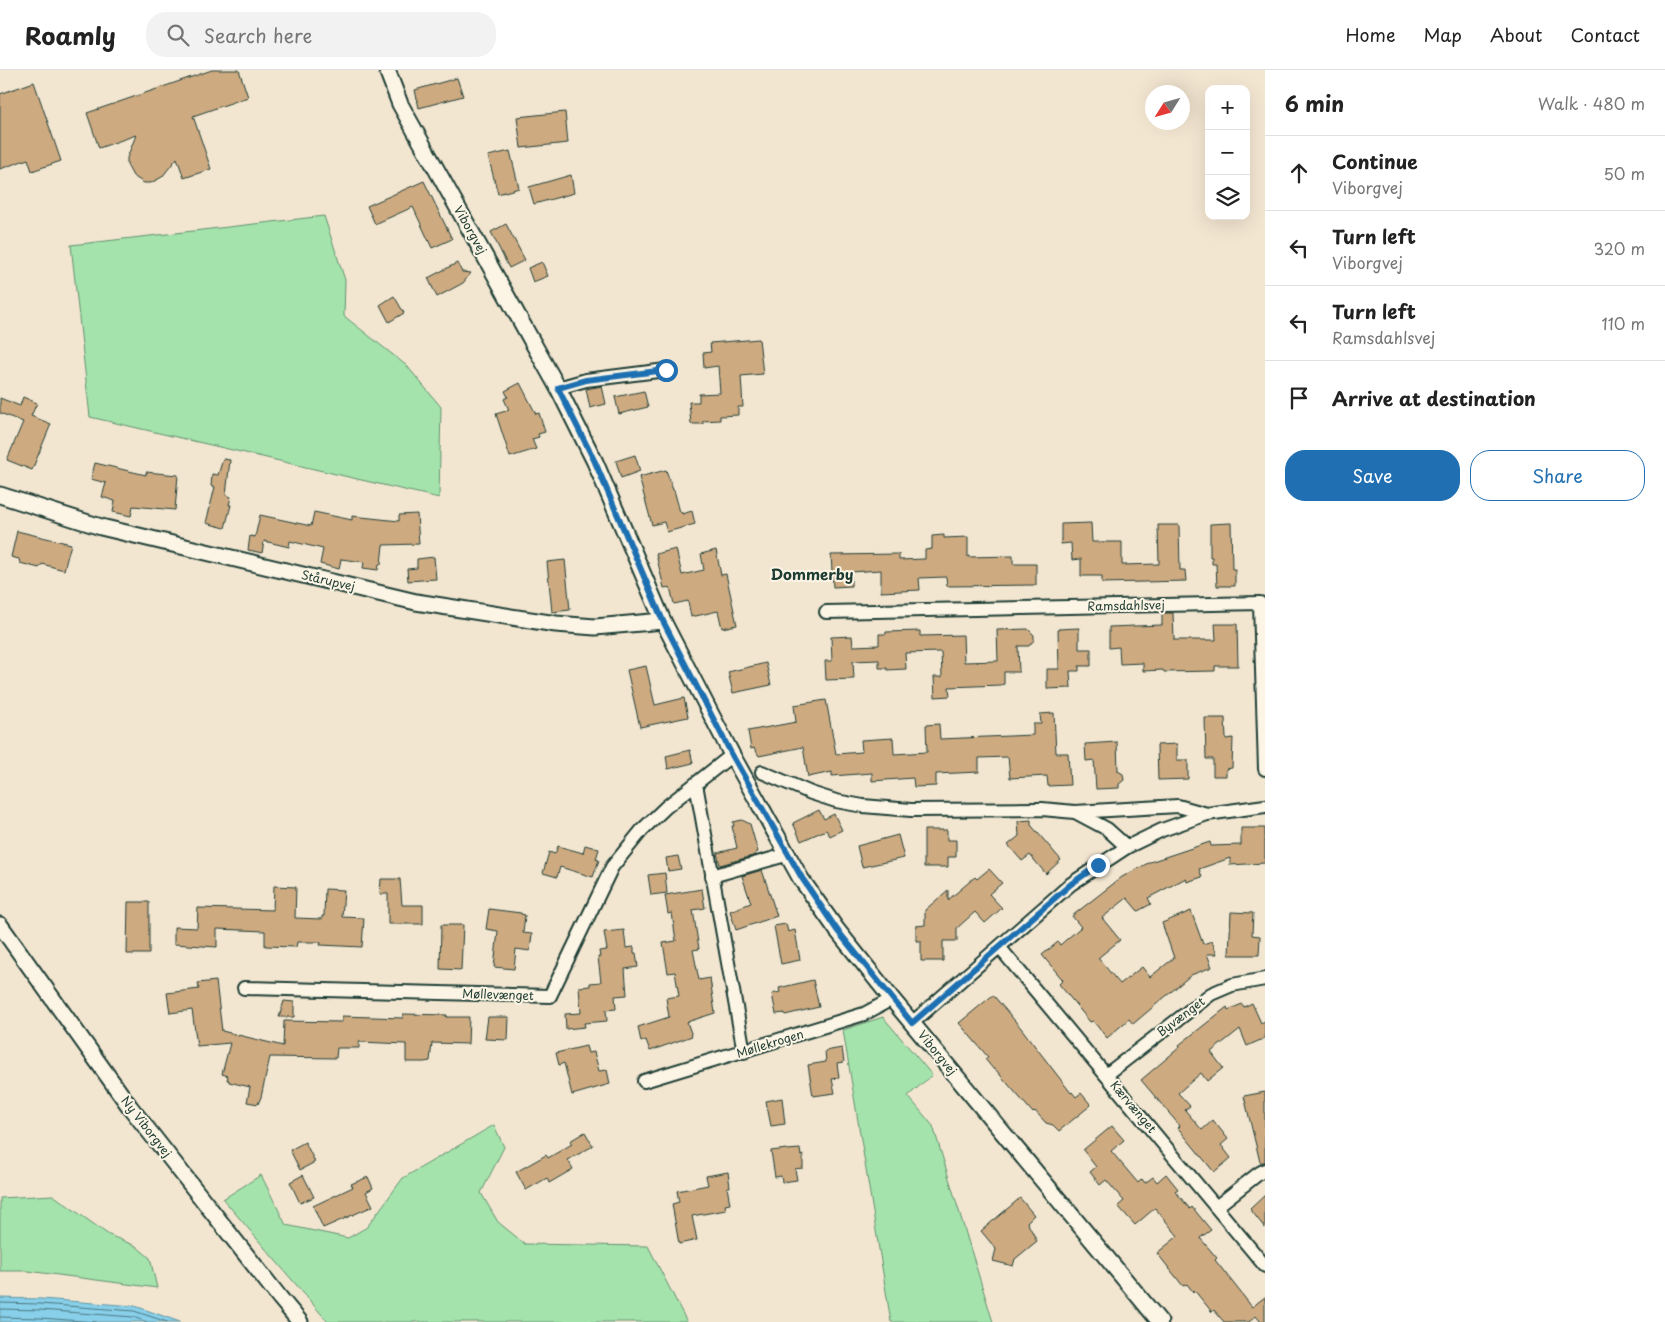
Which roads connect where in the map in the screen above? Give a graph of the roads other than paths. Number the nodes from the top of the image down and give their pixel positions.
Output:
1 (387, 70) edge
2 (666, 370) dead end
3 (558, 388) junction
4 (0, 495) edge
5 (826, 612) dead end
6 (663, 621) junction
7 (732, 755) junction
8 (1265, 770) edge
9 (762, 772) dead end
10 (696, 784) junction
11 (1265, 806) edge
12 (1075, 812) junction
13 (1207, 814) junction
14 (1127, 847) junction
15 (788, 854) junction
16 (712, 876) junction
17 (0, 924) edge
18 (1000, 948) junction
19 (1265, 979) edge
20 (244, 988) dead end
21 (892, 999) junction
22 (912, 1023) junction
23 (744, 1052) junction
24 (1106, 1075) junction
25 (644, 1081) dead end
26 (1265, 1170) edge
27 (1216, 1207) junction
28 (1265, 1266) edge
29 (300, 1322) edge
30 (1160, 1322) edge

1 - 3 street, Viborgvej
2 - 3 street
3 - 6 street, Viborgvej
4 - 6 street, Stårupvej
5 - 8 street, Ramsdahlsvej
6 - 7 street, Viborgvej
7 - 10 street, Møllevænget
7 - 15 street, Viborgvej
9 - 12 street
10 - 16 street
10 - 20 street, Møllevænget
11 - 13 street
12 - 13 street
12 - 14 street
13 - 14 street
14 - 18 street
15 - 16 street
15 - 21 street, Viborgvej
16 - 23 street
17 - 29 street, Ny Viborgvej
18 - 22 street
18 - 24 street, Kærvænget
19 - 24 street, Byvænget
21 - 22 street, Viborgvej
21 - 23 street, Møllekrogen
22 - 30 street, Viborgvej
23 - 25 street, Møllekrogen
24 - 27 street, Kærvænget
26 - 27 street
27 - 28 street, Kærvænget

